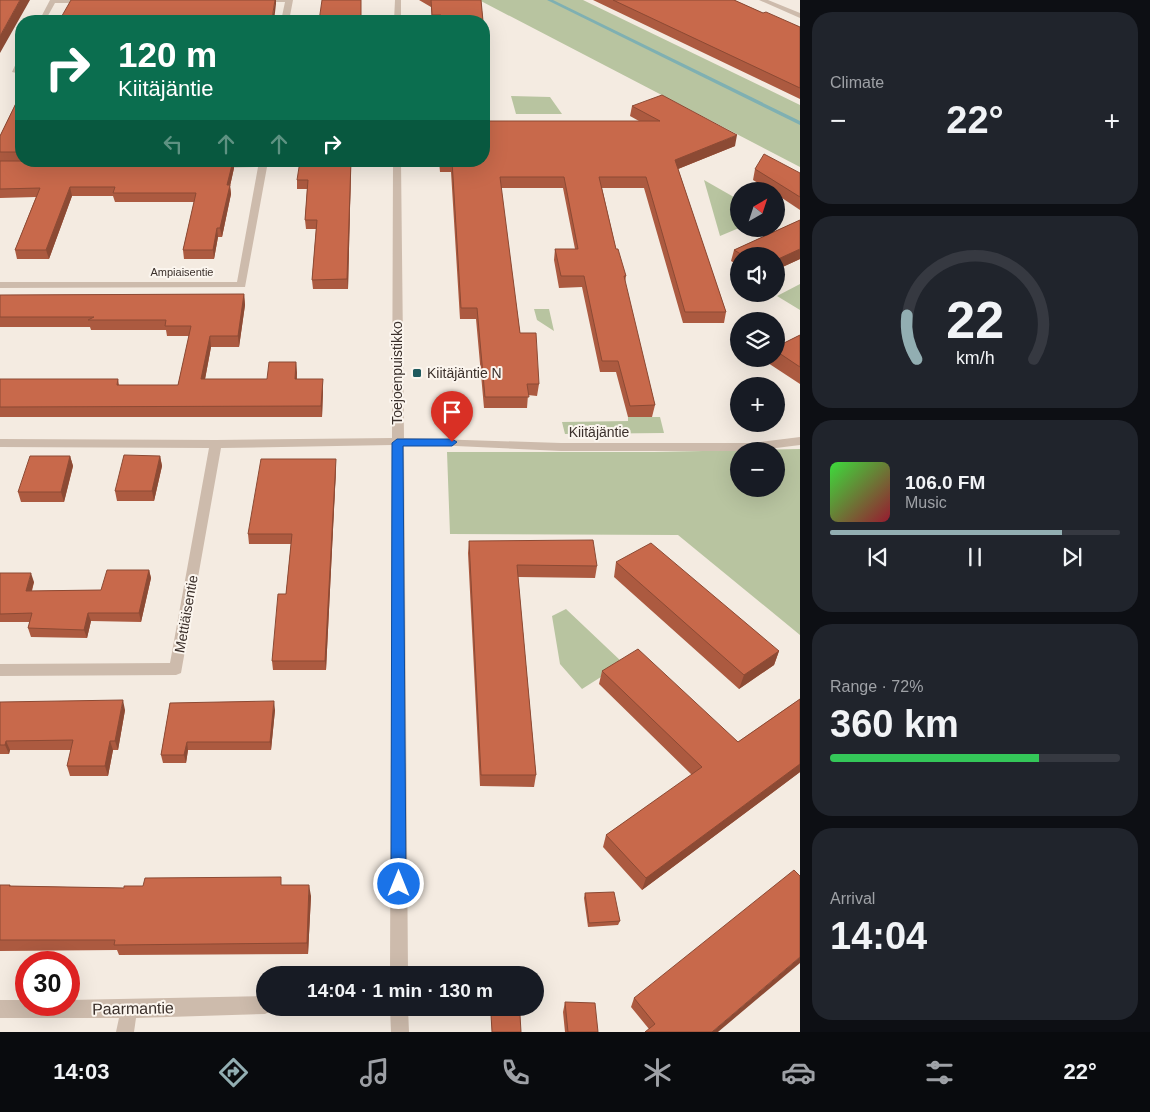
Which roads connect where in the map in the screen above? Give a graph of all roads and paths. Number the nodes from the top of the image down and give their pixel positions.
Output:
1 (250, 0) edge
2 (290, 0) edge
3 (398, 0) edge
4 (762, 0) edge
5 (92, 1) edge
6 (45, 15) edge
7 (286, 15) edge
8 (398, 15) edge
9 (800, 16) edge
10 (262, 167) edge
11 (397, 167) edge
12 (0, 285) edge
13 (800, 441) edge
14 (0, 443) edge
15 (397, 443) junction
16 (216, 444) junction
17 (0, 670) edge
18 (398, 966) edge
19 (256, 1005) edge
20 (0, 1009) edge
21 (129, 1009) junction
22 (399, 1016) edge
23 (125, 1032) edge
24 (400, 1032) edge

1 - 2 street
2 - 7 street
3 - 8 street
4 - 9 street
5 - 6 street
10 - 12 street, Ampiaisentie
11 - 15 street, Toejoenpuistikko
13 - 15 street, Kiitäjäntie
14 - 16 street
15 - 16 street
15 - 18 street, Toejoenpuistikko
16 - 17 street, Mettiäisentie
19 - 21 street, Paarmantie
20 - 21 street, Paarmantie
21 - 23 street
22 - 24 street

